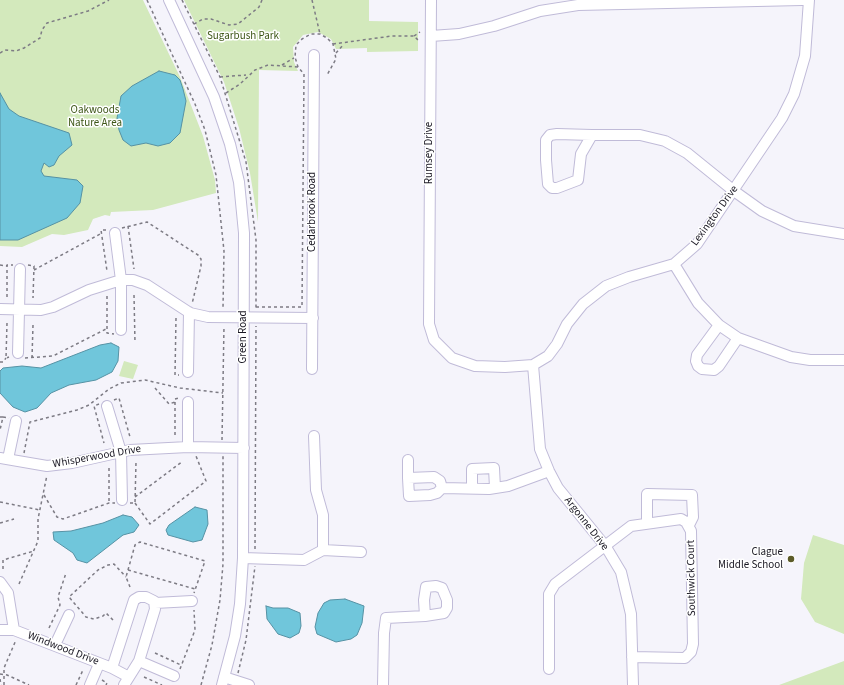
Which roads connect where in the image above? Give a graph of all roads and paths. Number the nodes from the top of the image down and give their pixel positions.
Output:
1 (108, 0) edge
2 (147, 0) edge
3 (169, 0) edge
4 (262, 0) edge
5 (312, 0) edge
6 (431, 0) edge
7 (802, 0) edge
8 (809, 0) edge
9 (194, 24) dead end
10 (420, 32) dead end
11 (320, 34) dead end
12 (414, 36) junction
13 (431, 36) junction
14 (420, 42) dead end
15 (344, 43) junction
16 (333, 44) dead end
17 (0, 53) edge
18 (336, 53) dead end
19 (314, 55) dead end
20 (295, 57) dead end
21 (282, 65) junction
22 (298, 67) dead end
23 (304, 74) dead end
24 (248, 75) junction
25 (220, 77) dead end
26 (226, 92) dead end
27 (592, 135) junction
28 (734, 191) junction
29 (128, 226) junction
30 (115, 230) junction
31 (102, 233) junction
32 (844, 234) edge
33 (674, 264) junction
34 (0, 265) edge
35 (7, 266) dead end
36 (20, 269) dead end
37 (134, 269) dead end
38 (34, 270) dead end
39 (107, 271) dead end
40 (121, 280) junction
41 (134, 295) dead end
42 (256, 307) dead end
43 (429, 307) joint
44 (0, 309) edge
45 (190, 310) junction
46 (20, 311) junction
47 (224, 312) dead end
48 (176, 318) dead end
49 (244, 318) junction
50 (313, 318) junction
51 (6, 323) dead end
52 (33, 325) dead end
53 (224, 325) dead end
54 (719, 325) junction
55 (106, 329) dead end
56 (256, 329) dead end
57 (121, 330) dead end
58 (738, 338) junction
59 (135, 343) dead end
60 (18, 356) junction
61 (6, 358) junction
62 (32, 358) junction
63 (844, 360) edge
64 (0, 362) edge
65 (533, 364) junction
66 (312, 369) dead end
67 (186, 374) joint
68 (155, 388) dead end
69 (223, 393) junction
70 (175, 402) dead end
71 (188, 402) dead end
72 (107, 406) dead end
73 (0, 417) edge
74 (16, 421) dead end
75 (0, 430) edge
76 (314, 436) dead end
77 (222, 442) dead end
78 (244, 448) junction
79 (191, 450) junction
80 (121, 452) junction
81 (223, 456) dead end
82 (23, 458) dead end
83 (4, 459) edge
84 (408, 460) dead end
85 (183, 461) dead end
86 (136, 462) dead end
87 (109, 468) dead end
88 (47, 472) dead end
89 (549, 472) junction
90 (408, 478) junction
91 (442, 488) junction
92 (472, 488) junction
93 (495, 488) junction
94 (44, 496) junction
95 (135, 497) junction
96 (0, 502) edge
97 (122, 502) junction
98 (109, 503) junction
99 (135, 503) junction
100 (40, 510) junction
101 (14, 519) dead end
102 (0, 523) edge
103 (647, 523) junction
104 (690, 525) junction
105 (606, 547) junction
106 (323, 550) junction
107 (34, 551) junction
108 (255, 552) dead end
109 (361, 552) dead end
110 (243, 558) junction
111 (255, 565) dead end
112 (3, 569) dead end
113 (128, 570) junction
114 (66, 573) dead end
115 (126, 578) junction
116 (0, 582) edge
117 (19, 584) dead end
118 (130, 587) dead end
119 (195, 589) junction
120 (192, 601) junction
121 (155, 603) junction
122 (69, 615) dead end
123 (425, 616) dead end
124 (113, 620) dead end
125 (49, 628) dead end
126 (0, 630) edge
127 (14, 630) junction
128 (15, 644) dead end
129 (55, 645) junction
130 (155, 653) dead end
131 (632, 658) junction
132 (139, 661) junction
133 (99, 664) junction
134 (181, 665) junction
135 (112, 668) junction
136 (549, 669) dead end
137 (83, 670) dead end
138 (0, 674) edge
139 (4, 674) junction
140 (176, 675) joint
141 (238, 676) dead end
142 (144, 677) dead end
143 (99, 678) dead end
144 (0, 679) edge
145 (126, 681) edge
146 (223, 681) edge
147 (1, 685) edge
148 (4, 685) edge
149 (29, 685) edge
150 (76, 685) edge
151 (90, 685) edge
152 (106, 685) edge
153 (162, 685) edge
154 (201, 685) edge
155 (249, 685) edge
156 (383, 685) edge
157 (633, 685) edge

1 - 17 path
2 - 47 path
3 - 49 street, Green Road
4 - 9 path
5 - 11 path
6 - 13 street, Rumsey Drive
7 - 13 street
8 - 28 street, Lexington Drive
10 - 12 path
12 - 14 path
12 - 15 path
13 - 43 street, Rumsey Drive
15 - 16 path
15 - 18 path
19 - 50 street, Cedarbrook Road
20 - 21 path
21 - 22 path
21 - 24 path
23 - 42 path
24 - 25 path
24 - 26 path
27 - 27 street
27 - 28 street
28 - 32 street
28 - 33 street, Lexington Drive
29 - 30 path
29 - 37 path
29 - 45 path
30 - 31 path
30 - 40 street
31 - 38 path
31 - 39 path
33 - 54 street
33 - 65 street, Lexington Drive
34 - 35 path
36 - 46 street
40 - 45 street
40 - 46 street
40 - 57 street
41 - 59 path
43 - 65 street, Lexington Drive
44 - 46 street
45 - 49 street
45 - 67 street
46 - 60 street
48 - 67 path
49 - 50 street
49 - 78 street, Green Road
50 - 66 street, Cedarbrook Road
51 - 61 path
52 - 62 path
53 - 69 path
54 - 58 street
54 - 58 street
55 - 62 path
56 - 108 path
58 - 63 street
60 - 61 path
60 - 62 path
61 - 64 path
65 - 89 street, Argonne Drive
68 - 70 path
69 - 77 path
69 - 82 path
71 - 79 street
72 - 80 street
73 - 75 path
74 - 83 street
76 - 106 street
78 - 79 street, Whisperwood Drive
78 - 110 street, Green Road
79 - 80 street, Whisperwood Drive
79 - 99 path
80 - 83 street, Whisperwood Drive
80 - 97 street
81 - 154 path
84 - 90 street
85 - 95 path
86 - 95 path
87 - 98 path
88 - 94 path
89 - 93 street
89 - 105 street, Argonne Drive
90 - 91 street
90 - 91 street
91 - 92 street
92 - 93 street
92 - 93 street
94 - 98 path
94 - 100 path
95 - 99 path
96 - 100 path
97 - 98 path
97 - 99 path
100 - 107 path
101 - 102 path
103 - 104 street, Southwick Court
103 - 104 street
103 - 105 street, Southwick Court
104 - 131 street, Southwick Court
105 - 131 street, Argonne Drive
105 - 136 street, Southwick Court
106 - 109 street
106 - 110 street
107 - 112 path
107 - 117 path
110 - 146 street, Green Road
111 - 141 path
113 - 115 path
113 - 119 path
113 - 119 path
114 - 125 path
115 - 118 path
115 - 124 path
116 - 127 street, Windwood Drive
119 - 120 path
120 - 121 street
120 - 134 path
121 - 132 street, Windwood Drive
121 - 135 street, Windwood Drive
122 - 129 street
123 - 156 street
126 - 127 street, Windwood Drive
127 - 129 street, Windwood Drive
128 - 139 path
129 - 133 street, Windwood Drive
130 - 134 path
131 - 157 street, Argonne Drive
132 - 140 street
132 - 145 street, Windwood Drive
133 - 135 street, Windwood Drive
133 - 151 street
134 - 140 path
135 - 145 street, Windwood Drive
137 - 150 path
138 - 139 path
139 - 148 path
139 - 149 path
142 - 153 path
143 - 152 path
144 - 147 path
146 - 155 street

